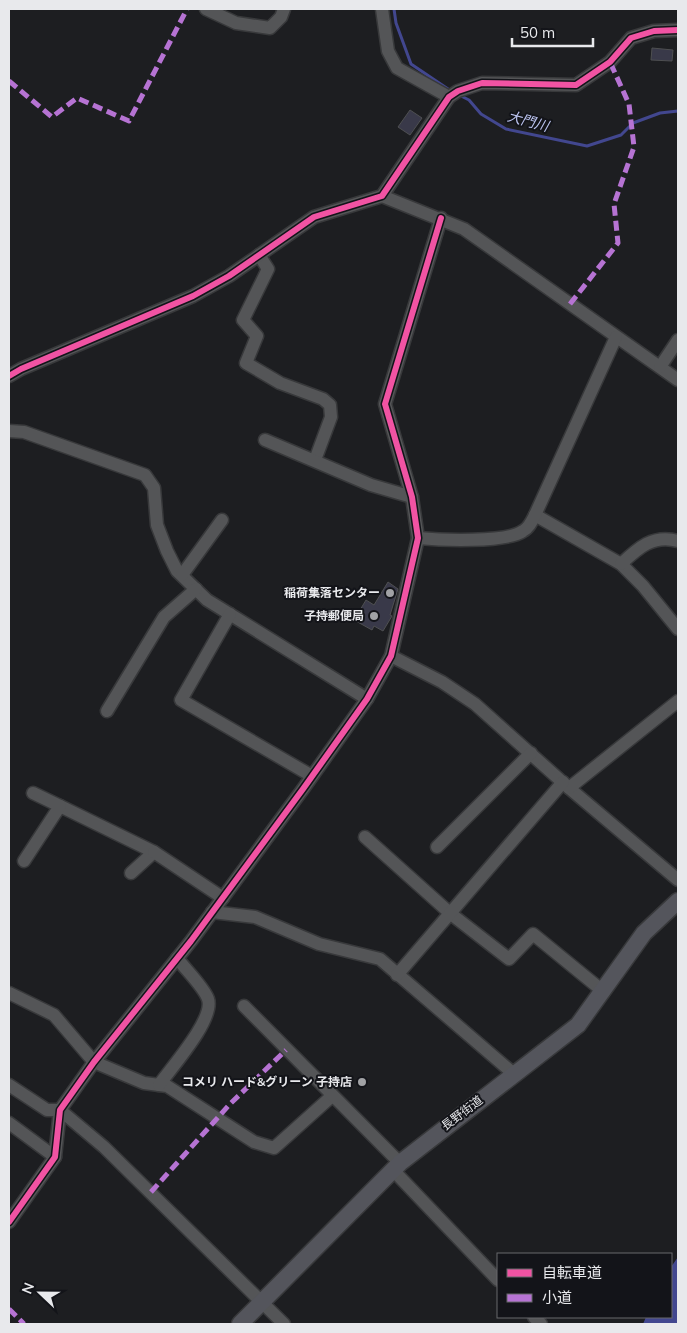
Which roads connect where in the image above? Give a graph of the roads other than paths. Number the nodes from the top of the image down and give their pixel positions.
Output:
1 (206, 9) edge
2 (284, 9) edge
3 (382, 9) edge
4 (678, 30) edge
5 (452, 95) junction
6 (382, 196) junction
7 (441, 218) junction
8 (259, 255) junction
9 (616, 337) junction
10 (678, 340) edge
11 (660, 367) junction
12 (9, 376) edge
13 (678, 380) edge
14 (9, 431) edge
15 (265, 440) dead end
16 (315, 460) junction
17 (412, 497) junction
18 (535, 516) junction
19 (222, 520) dead end
20 (418, 538) junction
21 (678, 541) edge
22 (621, 564) junction
23 (182, 575) junction
24 (196, 589) junction
25 (230, 614) junction
26 (678, 629) edge
27 (392, 656) junction
28 (367, 699) junction
29 (678, 701) edge
30 (107, 711) dead end
31 (531, 753) junction
32 (312, 776) junction
33 (566, 785) junction
34 (33, 792) dead end
35 (60, 806) junction
36 (364, 837) dead end
37 (437, 847) dead end
38 (154, 852) junction
39 (24, 861) dead end
40 (131, 874) dead end
41 (678, 880) edge
42 (223, 898) junction
43 (678, 900) edge
44 (212, 912) junction
45 (451, 914) junction
46 (177, 958) junction
47 (397, 975) junction
48 (604, 992) junction
49 (9, 993) edge
50 (244, 1006) dead end
51 (94, 1062) junction
52 (514, 1074) junction
53 (9, 1085) edge
54 (159, 1085) junction
55 (332, 1096) junction
56 (60, 1110) junction
57 (9, 1123) edge
58 (55, 1157) junction
59 (397, 1167) junction
60 (9, 1222) edge
61 (497, 1279) edge
62 (262, 1302) junction
63 (240, 1324) edge
64 (284, 1324) edge

1 - 2 street
3 - 5 street
4 - 5 street
5 - 6 street
6 - 7 street
6 - 8 street
7 - 9 street
7 - 17 street
8 - 12 street
8 - 16 street
9 - 11 street
9 - 18 street
10 - 11 street
11 - 13 street
14 - 23 street
15 - 16 street
16 - 17 street
17 - 20 street
18 - 20 street
18 - 22 street
19 - 23 street
20 - 27 street
21 - 22 street
22 - 26 street
23 - 24 street
24 - 25 street
24 - 30 street
25 - 28 street
25 - 32 street
27 - 28 street
27 - 31 street
28 - 32 street
29 - 33 street
31 - 33 street
31 - 37 street
32 - 42 street
33 - 41 street
33 - 45 street
34 - 35 street
35 - 38 street
35 - 39 street
36 - 45 street
38 - 40 street
38 - 42 street
42 - 44 street
43 - 48 main road, 長野街道
44 - 46 street
44 - 47 street
45 - 47 street
45 - 48 street
46 - 51 street
46 - 54 street
47 - 52 street
48 - 52 main road, 長野街道
49 - 51 street
50 - 55 street
51 - 54 street
51 - 56 street
52 - 59 main road, 長野街道
53 - 56 street
54 - 55 street
55 - 59 street
56 - 58 street
56 - 62 street
57 - 58 street
58 - 60 street
59 - 61 street
59 - 62 main road, 長野街道
62 - 63 main road, 長野街道
62 - 64 street

